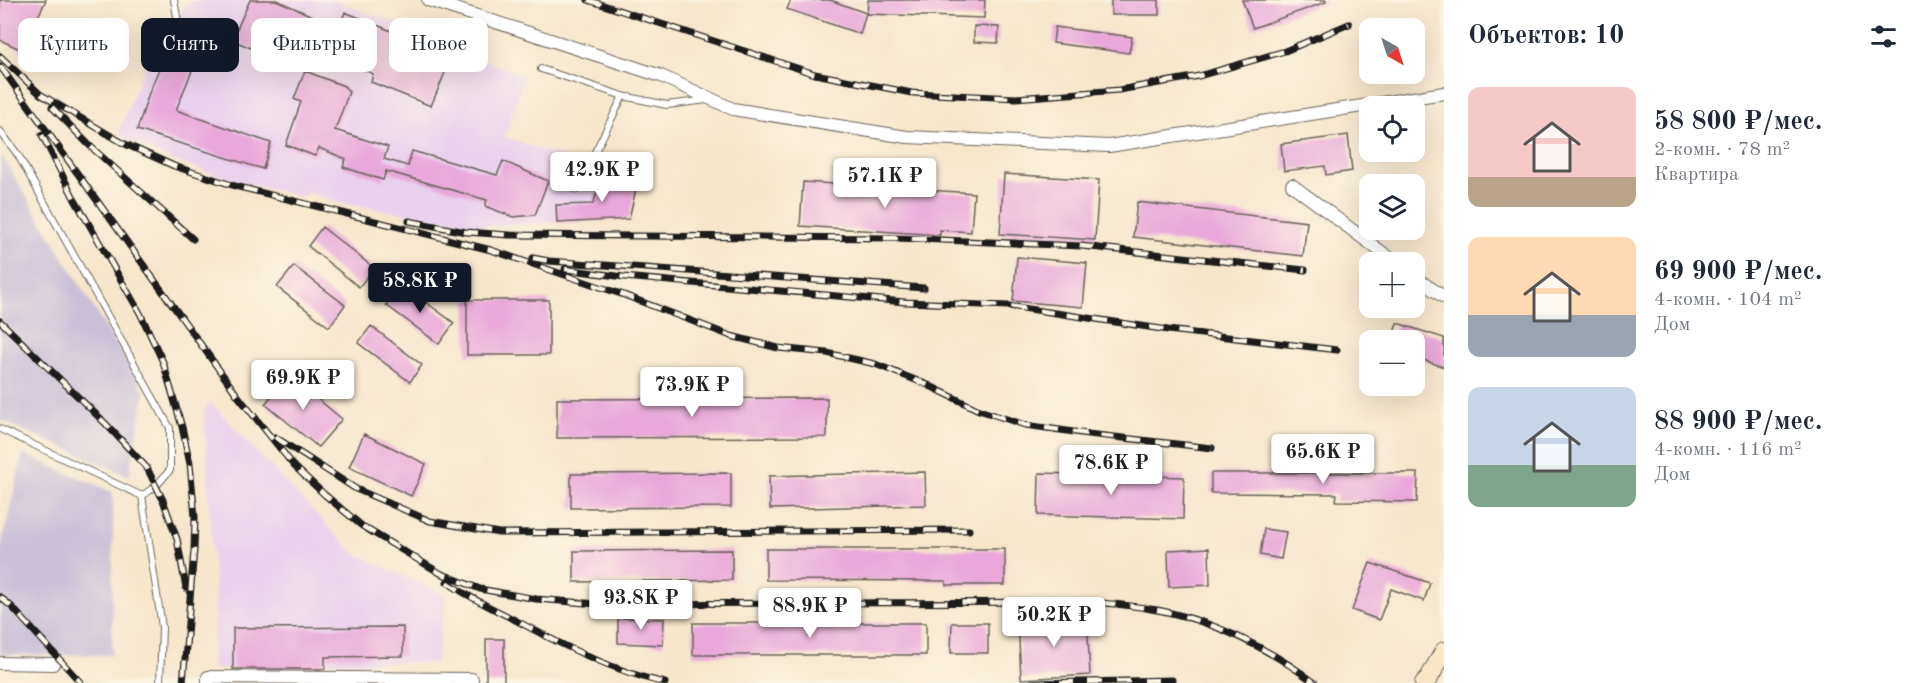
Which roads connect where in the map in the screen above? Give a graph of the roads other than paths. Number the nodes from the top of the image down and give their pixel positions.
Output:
1 (165, 0) edge
2 (428, 0) edge
3 (174, 1) edge
4 (177, 18) edge
5 (541, 69) dead end
6 (1444, 93) edge
7 (623, 96) junction
8 (711, 100) junction
9 (0, 131) edge
10 (1292, 185) dead end
11 (576, 190) dead end
12 (1382, 252) edge
13 (1425, 284) edge
14 (1444, 297) edge
15 (0, 429) edge
16 (142, 496) junction
17 (1444, 651) edge
18 (0, 663) edge
19 (53, 664) dead end
20 (208, 680) edge
21 (471, 681) edge
22 (1430, 681) edge
23 (160, 683) edge

1 - 3 lane
2 - 8 street
3 - 4 lane
5 - 7 lane
6 - 8 street
7 - 8 lane
7 - 11 lane
9 - 16 lane
10 - 12 street
13 - 14 street
15 - 16 lane
16 - 23 lane
17 - 22 main road
18 - 19 street
20 - 21 street

